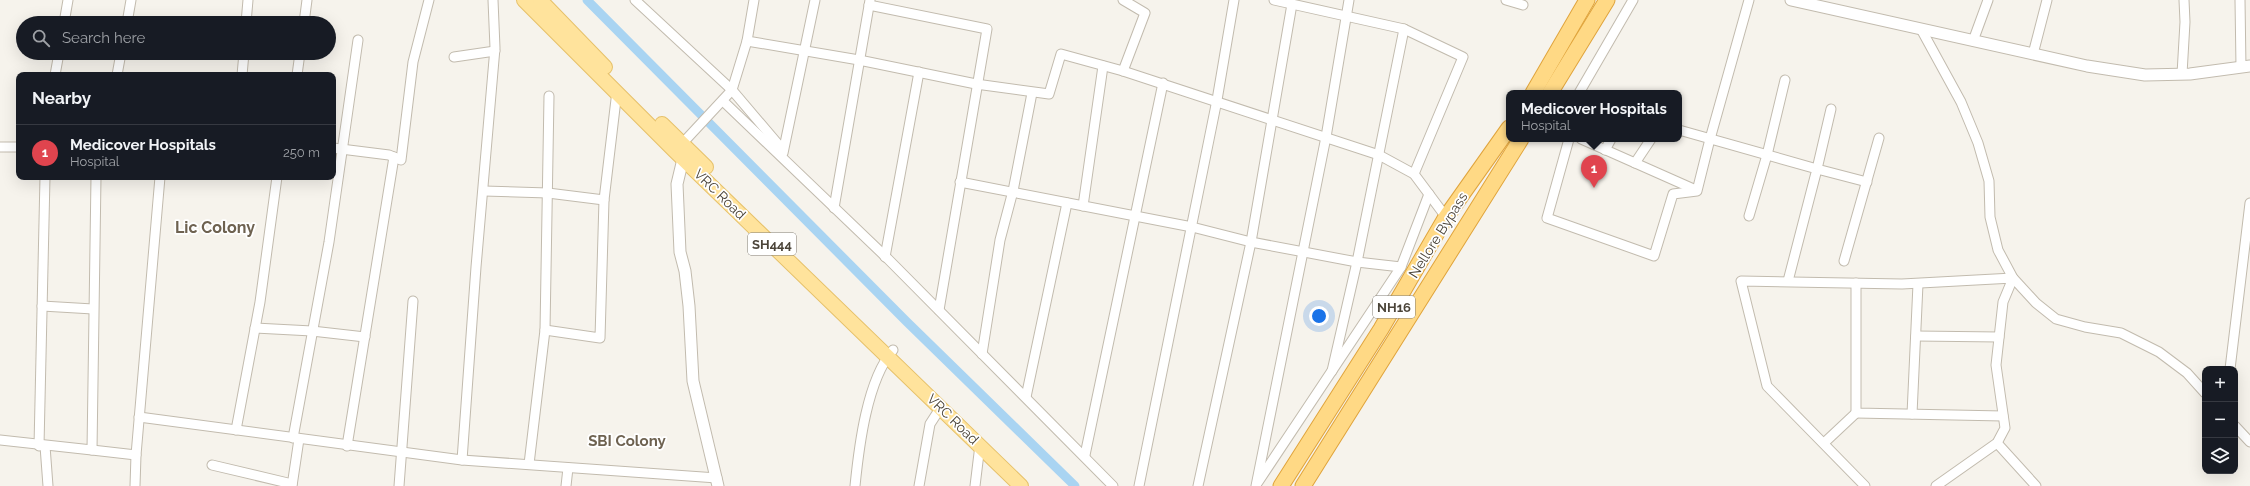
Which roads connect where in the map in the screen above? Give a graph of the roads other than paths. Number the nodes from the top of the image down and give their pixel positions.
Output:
1 (68, 0) edge
2 (131, 0) edge
3 (248, 0) edge
4 (307, 0) edge
5 (429, 0) edge
6 (493, 0) edge
7 (524, 0) edge
8 (540, 0) edge
9 (635, 0) edge
10 (754, 0) edge
11 (815, 0) edge
12 (1123, 0) edge
13 (1234, 0) edge
14 (1274, 0) edge
15 (1350, 0) edge
16 (1506, 0) edge
17 (1587, 0) edge
18 (1607, 0) edge
19 (1633, 0) edge
20 (1749, 0) edge
21 (1791, 0) edge
22 (1988, 0) edge
23 (2047, 0) edge
24 (2184, 0) edge
25 (2240, 0) edge
26 (869, 3) edge
27 (1816, 3) edge
28 (1292, 4) junction
29 (1523, 5) dead end
30 (1346, 15) junction
31 (65, 16) edge
32 (128, 16) edge
33 (247, 16) edge
34 (305, 16) edge
35 (1404, 29) junction
36 (1921, 29) junction
37 (358, 40) dead end
38 (747, 41) junction
39 (1973, 41) junction
40 (805, 51) junction
41 (495, 52) junction
42 (2033, 54) junction
43 (454, 57) dead end
44 (58, 60) edge
45 (120, 60) edge
46 (243, 60) edge
47 (299, 60) edge
48 (859, 60) junction
49 (1103, 66) junction
50 (2245, 66) edge
51 (1123, 71) junction
52 (56, 72) edge
53 (118, 72) edge
54 (242, 72) edge
55 (297, 72) edge
56 (919, 72) junction
57 (2182, 74) junction
58 (1785, 80) dead end
59 (1163, 83) junction
60 (976, 84) junction
61 (732, 90) junction
62 (1535, 90) edge
63 (1552, 90) edge
64 (1581, 90) edge
65 (617, 92) junction
66 (1032, 93) junction
67 (549, 96) dead end
68 (1217, 100) junction
69 (720, 104) junction
70 (1831, 110) dead end
71 (1271, 119) junction
72 (1682, 131) edge
73 (1506, 132) edge
74 (1326, 137) junction
75 (1879, 138) dead end
76 (1710, 139) junction
77 (1519, 142) edge
78 (1568, 142) edge
79 (1588, 142) edge
80 (1609, 142) edge
81 (1649, 142) edge
82 (0, 147) edge
83 (16, 147) edge
84 (337, 148) edge
85 (1605, 150) junction
86 (680, 152) junction
87 (783, 154) junction
88 (1379, 155) junction
89 (1767, 155) junction
90 (394, 157) junction
91 (336, 160) edge
92 (1635, 163) junction
93 (1817, 168) junction
94 (1414, 174) junction
95 (45, 180) edge
96 (96, 180) edge
97 (160, 180) edge
98 (277, 180) edge
99 (334, 180) edge
100 (960, 182) junction
101 (1867, 182) junction
102 (484, 191) junction
103 (1013, 191) junction
104 (1697, 191) junction
105 (548, 193) junction
106 (1429, 194) junction
107 (604, 200) junction
108 (1067, 203) junction
109 (1083, 206) junction
110 (2250, 207) edge
111 (834, 208) junction
112 (1749, 216) dead end
113 (1135, 217) junction
114 (1446, 217) junction
115 (1192, 227) junction
116 (1251, 242) junction
117 (1303, 251) junction
118 (885, 257) junction
119 (1357, 262) junction
120 (1844, 262) dead end
121 (1401, 267) junction
122 (2013, 278) junction
123 (1788, 281) junction
124 (1856, 283) junction
125 (1918, 284) junction
126 (413, 301) dead end
127 (42, 306) junction
128 (93, 309) junction
129 (939, 310) junction
130 (255, 328) junction
131 (545, 330) junction
132 (312, 331) junction
133 (1916, 336) junction
134 (365, 337) junction
135 (1999, 337) junction
136 (891, 353) junction
137 (982, 354) junction
138 (2230, 366) edge
139 (1332, 371) junction
140 (2202, 390) edge
141 (1026, 397) junction
142 (941, 407) junction
143 (1856, 413) junction
144 (1912, 414) junction
145 (2004, 416) junction
146 (139, 417) junction
147 (2238, 429) edge
148 (236, 430) junction
149 (296, 438) junction
150 (0, 440) edge
151 (2250, 442) edge
152 (1824, 443) junction
153 (1997, 443) junction
154 (980, 445) junction
155 (42, 446) junction
156 (347, 446) junction
157 (92, 450) junction
158 (402, 452) junction
159 (136, 455) junction
160 (1085, 455) junction
161 (462, 460) junction
162 (529, 464) junction
163 (212, 465) dead end
164 (568, 468) junction
165 (717, 482) edge
166 (2030, 484) edge
167 (292, 485) edge
168 (48, 486) edge
169 (135, 486) edge
170 (398, 486) edge
171 (566, 486) edge
172 (855, 486) edge
173 (919, 486) edge
174 (975, 486) edge
175 (1021, 486) edge
176 (1032, 486) edge
177 (1113, 486) edge
178 (1139, 486) edge
179 (1198, 486) edge
180 (1256, 486) edge
181 (1281, 486) edge
182 (1303, 486) edge
183 (1865, 486) edge
184 (1936, 486) edge

1 - 31 street
2 - 32 street
3 - 33 street
4 - 34 street
5 - 90 street
6 - 41 street
7 - 65 main road, VRC Road / SH444
8 - 86 main road, SH444
9 - 61 street
10 - 38 street
11 - 40 street
12 - 51 street
13 - 68 street
14 - 28 street
15 - 30 street
16 - 29 street
17 - 62 highway
18 - 63 highway
19 - 64 street
20 - 76 street
21 - 27 street
22 - 39 street
23 - 42 street
24 - 57 street
25 - 50 street
26 - 48 street
26 - 60 street
27 - 36 street
28 - 30 street
28 - 71 street
30 - 35 street
30 - 74 street
35 - 88 street
35 - 94 street
36 - 39 street
36 - 122 street
37 - 84 street
38 - 40 street
38 - 61 street
39 - 42 street
40 - 48 street
40 - 87 street
41 - 43 street
41 - 102 street
42 - 57 street
44 - 52 street
45 - 53 street
46 - 54 street
47 - 55 street
48 - 56 street
48 - 111 street
49 - 51 street
49 - 66 street
49 - 109 street
50 - 57 street
51 - 59 street
56 - 60 street
56 - 118 street
58 - 89 street
59 - 68 street
59 - 113 street
60 - 66 street
60 - 100 street
61 - 69 street
61 - 87 street
65 - 86 main road, VRC Road / SH444
65 - 107 street
66 - 103 street
67 - 105 street
68 - 71 street
68 - 115 street
69 - 86 street
69 - 87 street
70 - 93 street
71 - 74 street
71 - 116 street
72 - 76 street
73 - 114 highway, Nellore Bypass / NH16
74 - 88 street
74 - 117 street
75 - 101 street
76 - 89 street
76 - 104 street
77 - 182 highway, Nellore Bypass / NH16
78 - 104 street
79 - 85 street
80 - 85 street
81 - 92 street
82 - 83 street
84 - 90 street
84 - 91 street
85 - 92 street
86 - 136 main road, VRC Road / SH444
86 - 165 street
87 - 111 street
88 - 94 street
88 - 119 street
89 - 93 street
89 - 112 street
90 - 134 street
92 - 104 street
93 - 101 street
93 - 123 street
94 - 106 street
95 - 127 street
96 - 128 street
97 - 146 street
98 - 130 street
99 - 132 street
100 - 103 street
100 - 129 street
101 - 120 street
102 - 105 street
102 - 161 street
103 - 108 street
103 - 137 street
105 - 107 street
105 - 131 street
106 - 114 street
106 - 121 street
107 - 131 street
108 - 109 street
108 - 141 street
109 - 113 street
110 - 138 street
111 - 118 street
113 - 115 street
113 - 160 street
114 - 181 highway, Nellore Bypass / NH16
115 - 116 street
115 - 178 street
116 - 117 street
116 - 179 street
117 - 119 street
117 - 180 street
118 - 129 street
119 - 121 street
119 - 139 street
121 - 139 street
122 - 125 street
122 - 135 street
122 - 140 street
123 - 124 street
123 - 152 street
124 - 125 street
124 - 143 street
125 - 133 street
126 - 158 street
127 - 128 street
127 - 155 street
128 - 157 street
129 - 137 street
130 - 132 street
130 - 148 street
131 - 162 street
132 - 134 street
132 - 149 street
133 - 135 street
133 - 144 street
134 - 156 street
135 - 145 street
136 - 142 main road, VRC Road / SH444
136 - 172 street
136 - 176 main road, SH444
137 - 141 street
139 - 180 street
141 - 160 street
142 - 154 main road, VRC Road / SH444
142 - 173 street
143 - 144 street
143 - 152 street
144 - 145 street
145 - 153 street
146 - 148 street
146 - 159 street
147 - 151 street
148 - 149 street
149 - 156 street
149 - 167 street
150 - 155 street
152 - 183 street
153 - 166 street
153 - 184 street
154 - 174 street
154 - 175 main road, VRC Road / SH444
155 - 157 street
155 - 168 street
156 - 158 street
157 - 159 street
158 - 161 street
158 - 170 street
159 - 169 street
160 - 177 street
161 - 162 street
162 - 164 street
163 - 167 street
164 - 165 street
164 - 171 street

